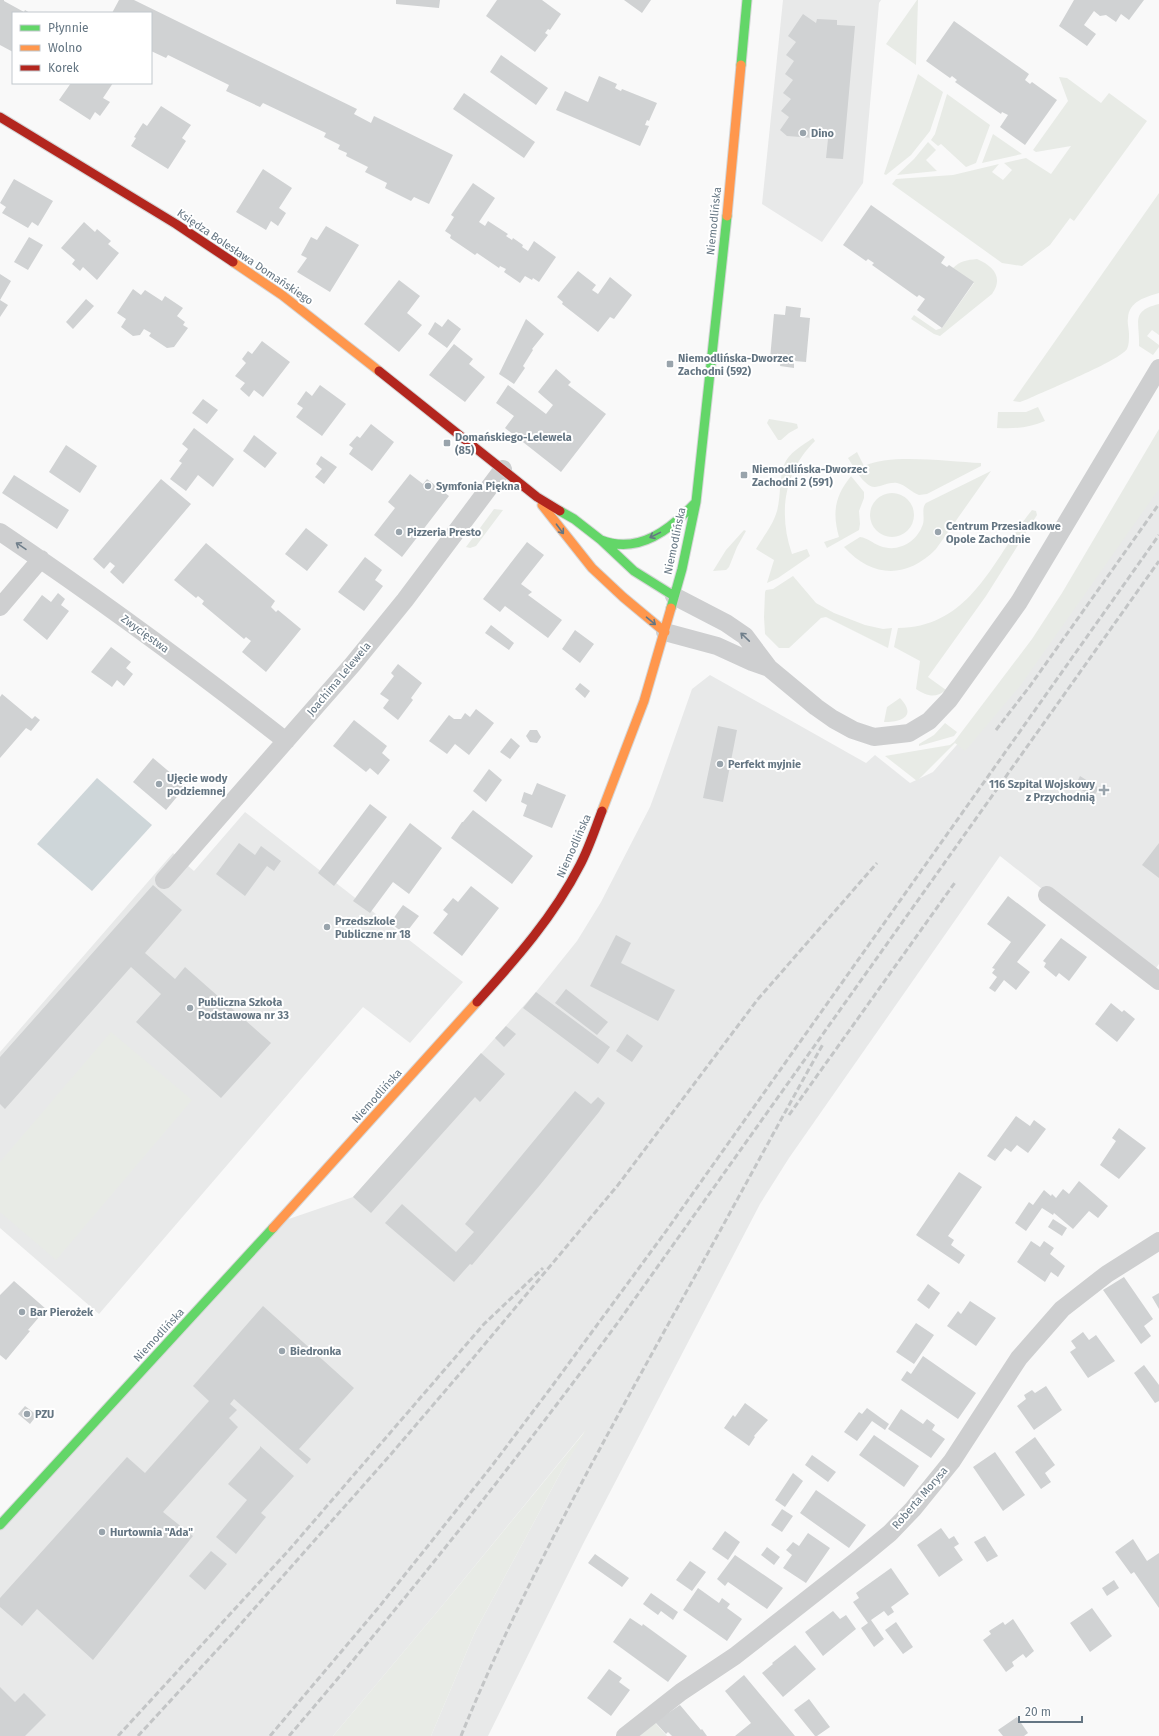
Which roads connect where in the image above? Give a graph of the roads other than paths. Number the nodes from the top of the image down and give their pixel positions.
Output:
1 (747, 0) edge
2 (0, 117) edge
3 (1159, 368) edge
4 (503, 469) junction
5 (537, 497) junction
6 (696, 502) junction
7 (0, 532) edge
8 (601, 540) junction
9 (41, 559) junction
10 (674, 596) junction
11 (0, 607) edge
12 (665, 632) junction
13 (769, 668) junction
14 (286, 741) junction
15 (164, 880) dead end
16 (1047, 894) dead end
17 (1159, 981) edge
18 (1159, 1241) edge
19 (0, 1525) edge
20 (625, 1736) edge

1 - 6 main road, Niemodlińska
2 - 4 main road, Księdza Bolesława Domańskiego
3 - 13 street
4 - 5 main road, Księdza Bolesława Domańskiego
4 - 14 street, Joachima Lelewela
5 - 8 main road, Księdza Bolesława Domańskiego
5 -> 12 main road, Księdza Bolesława Domańskiego
6 -> 8 main road, Księdza Bolesława Domańskiego
6 - 10 main road, Niemodlińska
9 -> 7 street, Zwycięstwa
8 - 10 main road, Księdza Bolesława Domańskiego
9 - 11 street
9 - 14 street, Zwycięstwa
10 - 12 main road, Niemodlińska
13 -> 10 street
12 - 13 street
12 - 19 main road, Niemodlińska
14 - 15 street, Joachima Lelewela
16 - 17 street
18 - 20 street, Roberta Morysa

